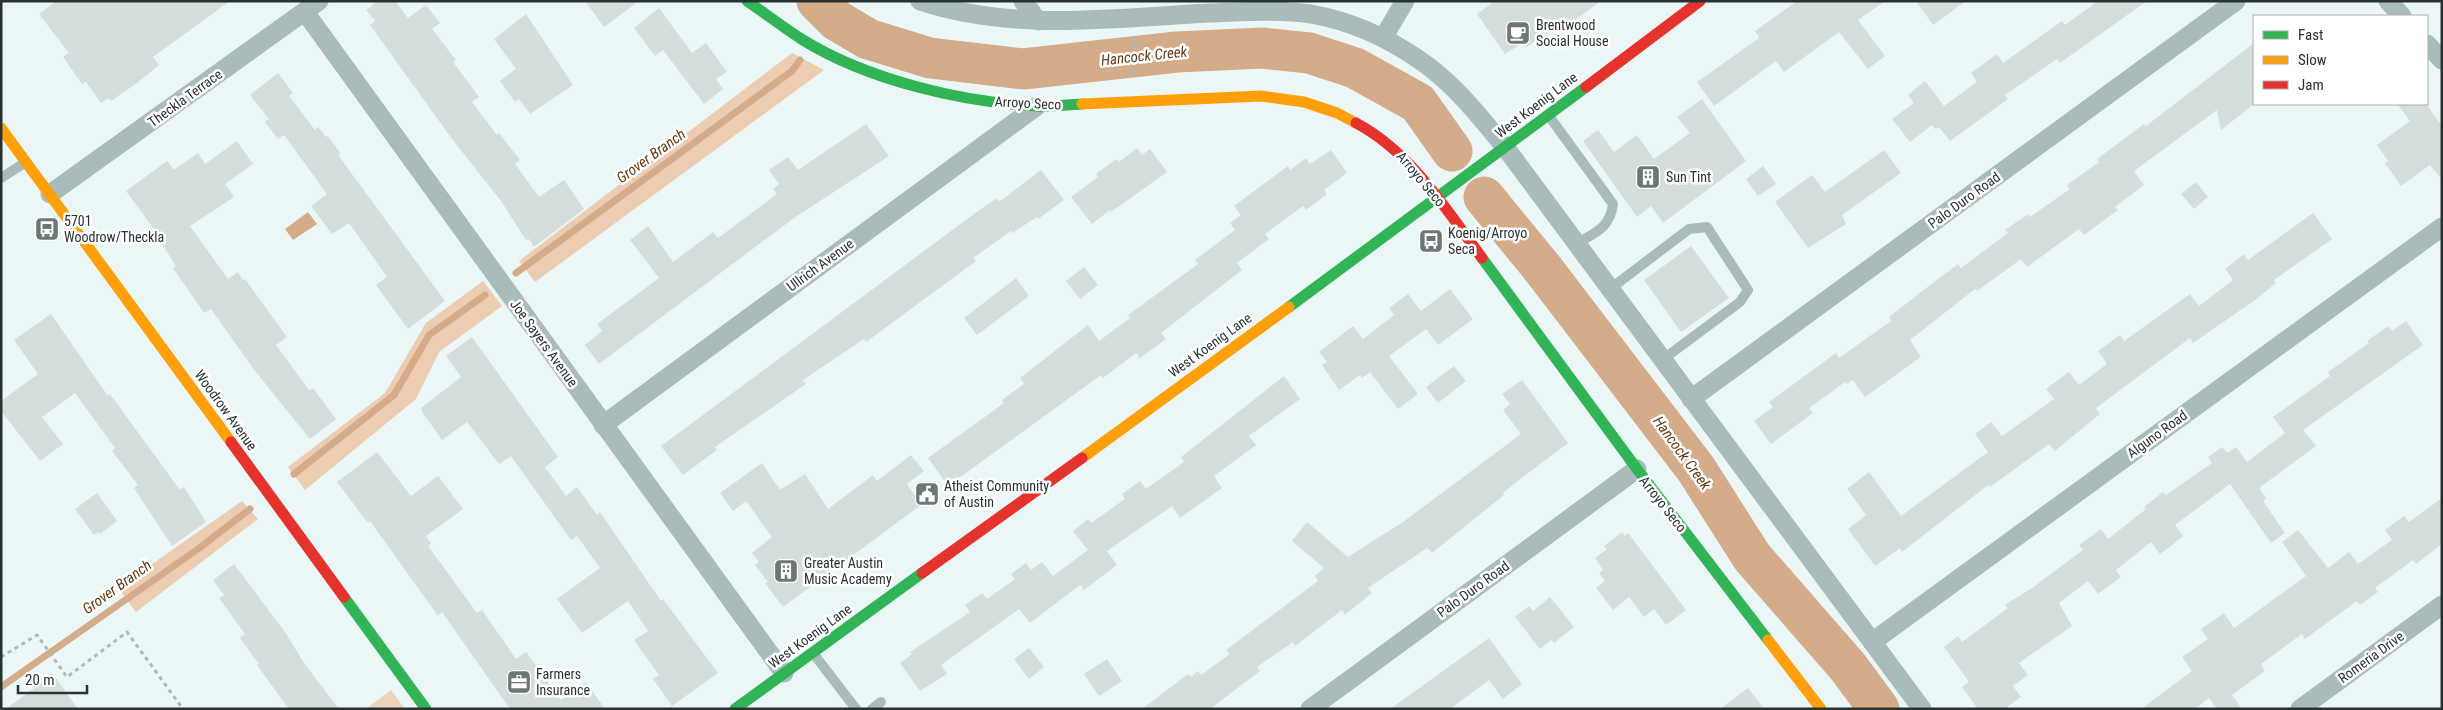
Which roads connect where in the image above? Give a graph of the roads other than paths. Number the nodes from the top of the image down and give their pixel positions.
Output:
1 (747, 1) edge
2 (920, 1) edge
3 (1023, 1) edge
4 (1405, 1) edge
5 (1700, 1) edge
6 (2236, 1) edge
7 (2388, 1) edge
8 (312, 7) edge
9 (2401, 15) edge
10 (1038, 21) junction
11 (1383, 38) junction
12 (2428, 45) edge
13 (2442, 60) edge
14 (1036, 106) junction
15 (1549, 115) junction
16 (1, 128) edge
17 (1505, 147) junction
18 (26, 162) junction
19 (1, 178) edge
20 (50, 194) junction
21 (1438, 198) junction
22 (2442, 226) edge
23 (1576, 244) junction
24 (1610, 289) junction
25 (1662, 360) junction
26 (1692, 399) junction
27 (603, 424) junction
28 (1636, 469) junction
29 (2442, 605) edge
30 (1872, 642) junction
31 (813, 652) junction
32 (784, 673) junction
33 (882, 702) dead end
34 (426, 709) edge
35 (735, 709) edge
36 (856, 709) edge
37 (872, 709) edge
38 (1310, 709) edge
39 (1821, 709) edge
40 (1922, 709) edge
41 (2300, 709) edge

1 - 14 street, Arroyo Seco
2 - 10 street
3 - 10 street
4 - 11 street
5 - 15 street, West Koenig Lane
6 - 26 street, Palo Duro Road
7 - 9 street
8 - 20 street, Theckla Terrace
8 - 27 street, Joe Sayers Avenue
10 - 11 street
11 - 17 street
12 - 13 street
14 - 21 street, Arroyo Seco
14 - 27 street, Ullrich Avenue
15 - 17 street, West Koenig Lane
15 - 23 lane
16 - 18 street, Woodrow Avenue
17 - 21 street, West Koenig Lane
17 - 23 street
18 - 19 lane
18 - 20 street, Woodrow Avenue
20 - 34 street, Woodrow Avenue
21 - 28 street, Arroyo Seco
21 - 31 street, West Koenig Lane
22 - 30 street, Alguno Road
23 - 24 street
24 - 25 street
24 - 25 lane
25 - 26 street
26 - 30 street
27 - 32 street, Joe Sayers Avenue
28 - 38 street, Palo Duro Road
28 - 39 street, Arroyo Seco
29 - 41 street, Romeria Drive
30 - 40 street
31 - 32 street, West Koenig Lane
31 - 36 lane
32 - 35 street, West Koenig Lane
33 - 37 lane

